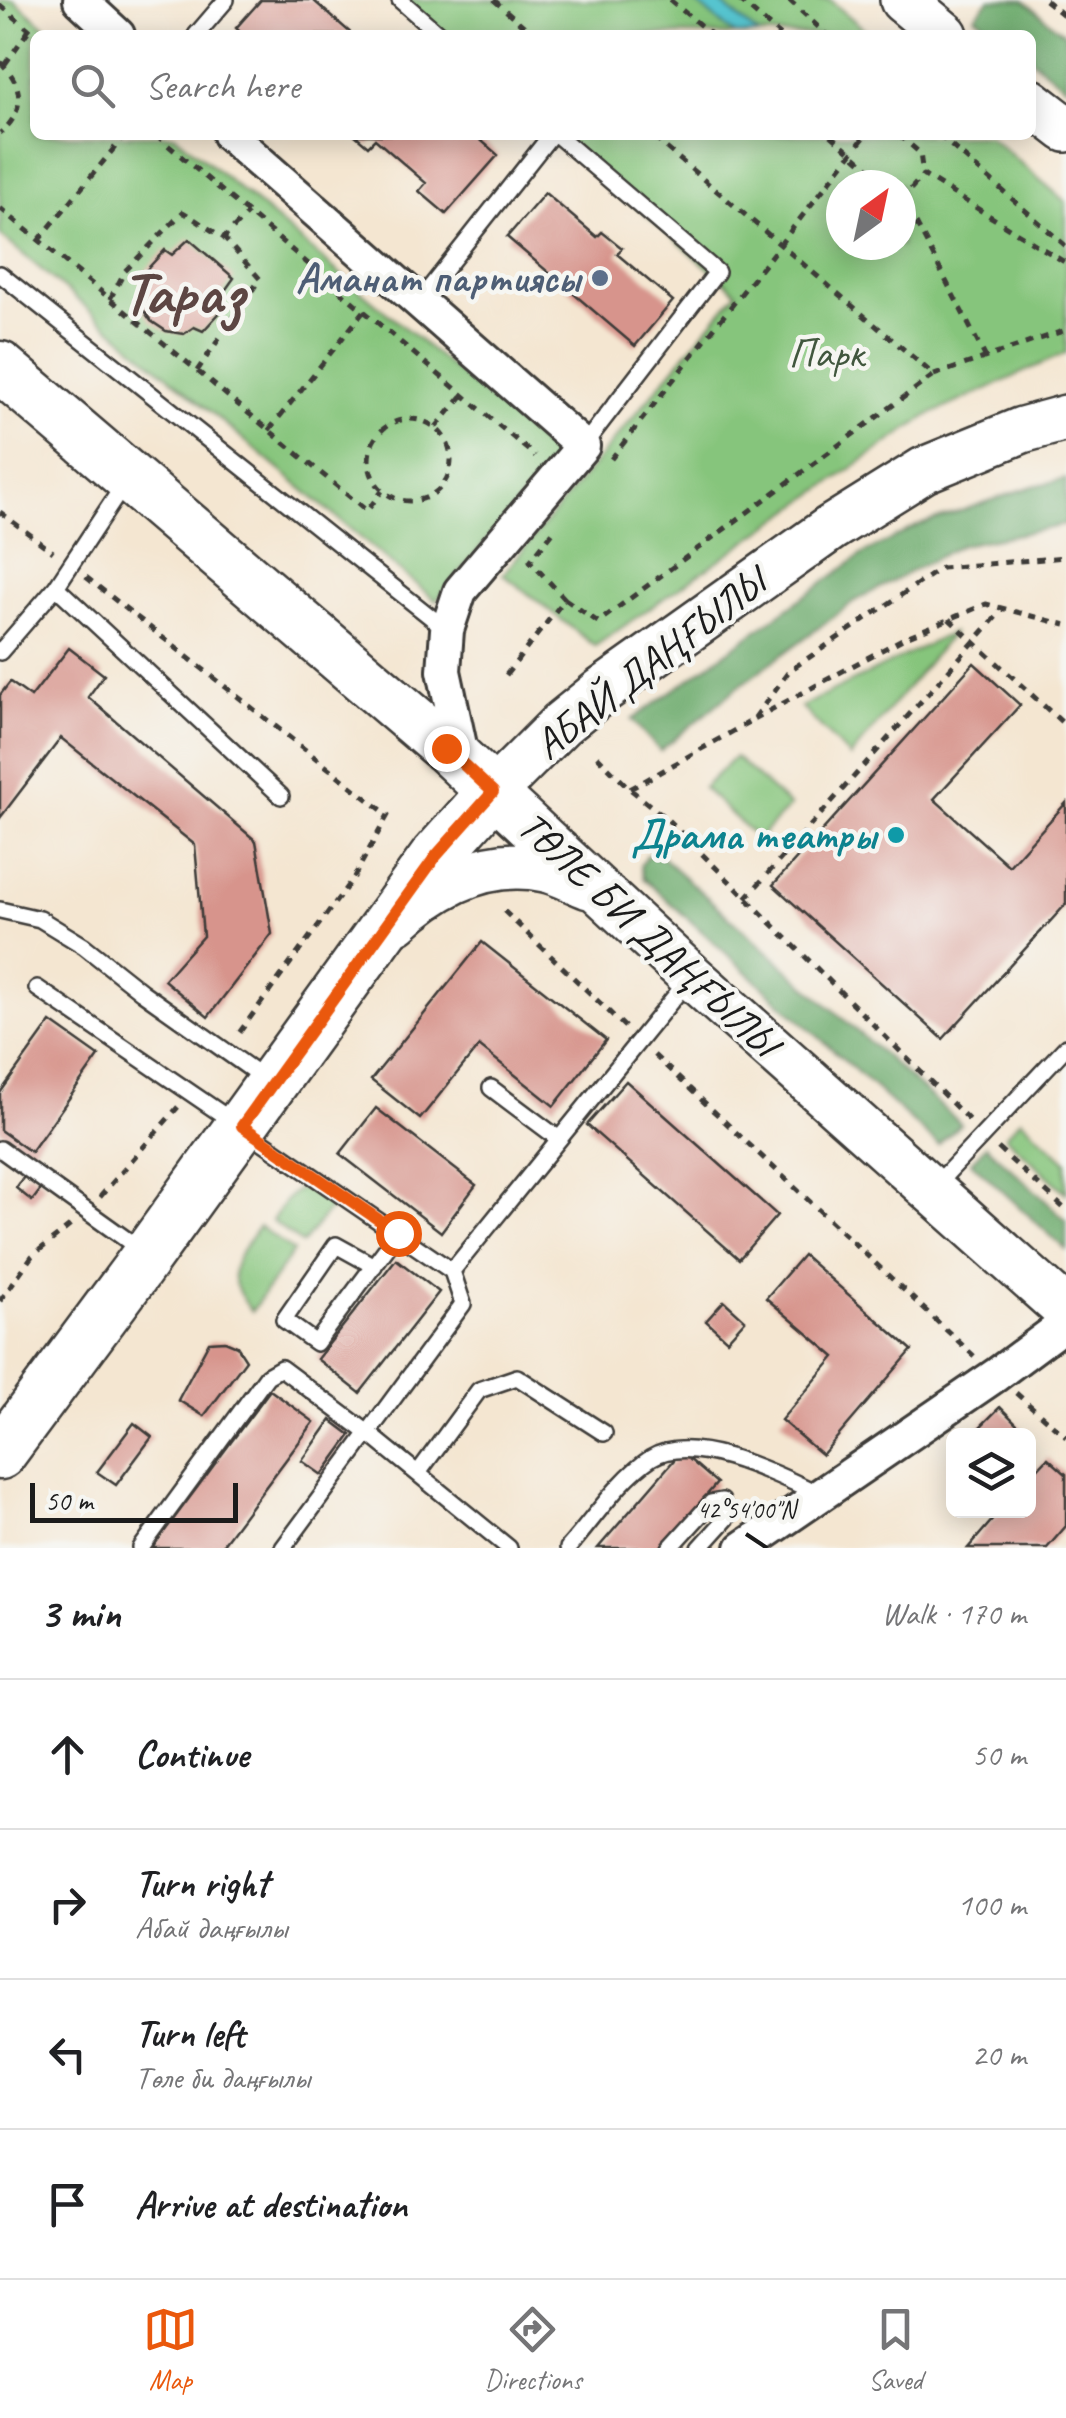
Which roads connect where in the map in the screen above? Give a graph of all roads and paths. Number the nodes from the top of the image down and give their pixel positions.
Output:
1 (80, 0) edge
2 (226, 0) edge
3 (400, 0) edge
4 (494, 0) edge
5 (670, 0) edge
6 (739, 0) edge
7 (789, 0) edge
8 (903, 0) edge
9 (1045, 0) edge
10 (0, 5) edge
11 (1066, 17) edge
12 (29, 30) joint
13 (113, 30) edge
14 (200, 30) edge
15 (434, 30) edge
16 (528, 30) edge
17 (706, 30) edge
18 (774, 30) edge
19 (822, 30) edge
20 (939, 30) edge
21 (2, 64) edge
22 (1036, 106) edge
23 (1066, 129) edge
24 (0, 133) edge
25 (120, 140) edge
26 (162, 140) edge
27 (235, 140) edge
28 (550, 140) edge
29 (560, 140) edge
30 (657, 140) edge
31 (837, 140) edge
32 (863, 140) edge
33 (905, 140) edge
34 (945, 140) edge
35 (853, 154) junction
36 (871, 170) edge
37 (923, 175) junction
38 (916, 183) edge
39 (0, 208) edge
40 (248, 212) junction
41 (916, 225) edge
42 (224, 238) junction
43 (38, 240) junction
44 (780, 246) junction
45 (1066, 246) edge
46 (1066, 263) edge
47 (0, 274) edge
48 (110, 299) junction
49 (418, 303) junction
50 (365, 310) junction
51 (1066, 330) edge
52 (986, 358) junction
53 (0, 366) edge
54 (197, 371) junction
55 (934, 375) junction
56 (464, 394) junction
57 (1066, 418) edge
58 (436, 427) junction
59 (268, 430) junction
60 (592, 459) junction
61 (528, 471) dead end
62 (129, 476) junction
63 (382, 490) junction
64 (0, 512) edge
65 (566, 516) dead end
66 (1066, 557) edge
67 (70, 565) junction
68 (56, 587) junction
69 (565, 599) junction
70 (1004, 608) junction
71 (948, 620) junction
72 (1066, 624) edge
73 (447, 630) junction
74 (974, 642) junction
75 (0, 652) edge
76 (506, 676) dead end
77 (752, 720) junction
78 (1066, 726) edge
79 (597, 756) dead end
80 (478, 778) junction
81 (630, 788) junction
82 (280, 796) dead end
83 (601, 891) junction
84 (746, 898) junction
85 (0, 910) edge
86 (504, 911) dead end
87 (374, 943) junction
88 (691, 976) junction
89 (37, 988) dead end
90 (630, 1032) dead end
91 (644, 1045) dead end
92 (1066, 1047) edge
93 (227, 1049) junction
94 (273, 1084) junction
95 (490, 1088) dead end
96 (191, 1091) junction
97 (242, 1126) junction
98 (985, 1136) junction
99 (559, 1139) junction
100 (0, 1149) edge
101 (931, 1190) junction
102 (90, 1210) dead end
103 (1066, 1210) edge
104 (76, 1221) dead end
105 (398, 1233) junction
106 (148, 1255) junction
107 (374, 1266) junction
108 (452, 1271) junction
109 (0, 1301) edge
110 (1066, 1310) edge
111 (1066, 1322) edge
112 (996, 1375) junction
113 (368, 1433) junction
114 (604, 1433) dead end
115 (1066, 1438) edge
116 (0, 1454) edge
117 (418, 1473) junction
118 (819, 1494) junction
119 (142, 1548) edge
120 (283, 1548) edge
121 (508, 1548) edge
122 (568, 1548) edge
123 (670, 1548) edge
124 (700, 1548) edge
125 (742, 1548) edge

1 - 13 street
2 - 14 lane
3 - 15 lane
4 - 16 path
5 - 17 path
6 - 18 path
7 - 19 path
8 - 20 main road
9 - 11 path
10 - 12 path
12 - 21 path
21 - 24 path
22 - 23 main road
25 - 43 path
26 - 40 path
27 - 49 street
28 - 49 lane
29 - 60 lane
30 - 44 path
31 - 35 path
32 - 35 path
33 - 37 path
34 - 45 path
35 - 36 path
35 - 44 path
37 - 38 path
37 - 46 path
39 - 43 path
40 - 42 path
40 - 50 path
41 - 52 path
42 - 48 path
42 - 54 path
43 - 48 path
44 - 55 path
44 - 60 path
47 - 73 lane
48 - 54 path
49 - 60 street
50 - 56 path
50 - 59 path
51 - 52 path
52 - 55 path
53 - 62 main road, ТӨЛЕ БИ ДАҢҒЫЛЫ
54 - 59 path
55 - 69 path
56 - 58 path
56 - 61 path
57 - 80 main road, АБАЙ ДАҢҒЫЛЫ
58 - 63 path
58 - 63 path
59 - 63 path
60 - 73 street
62 - 67 lane
62 - 80 main road, ТӨЛЕ БИ ДАҢҒЫЛЫ
64 - 67 path
65 - 69 path
66 - 77 path
67 - 68 lane
67 - 93 path
68 - 75 lane
68 - 82 lane
69 - 76 path
70 - 71 path
70 - 72 path
70 - 74 path
71 - 74 path
71 - 77 path
73 - 80 street
74 - 78 path
74 - 84 path
77 - 81 path
79 - 81 path
80 - 83 main road, ТӨЛЕ БИ ДАҢҒЫЛЫ
80 - 87 main road, АБАЙ ДАҢҒЫЛЫ
81 - 84 path
83 - 87 main road
83 - 88 main road, ТӨЛЕ БИ ДАҢҒЫЛЫ
84 - 98 path
85 - 93 lane
86 - 90 path
87 - 94 main road, АБАЙ ДАҢҒЫЛЫ
88 - 99 lane
88 - 101 main road, ТӨЛЕ БИ ДАҢҒЫЛЫ
89 - 96 lane
91 - 112 path
92 - 98 lane
93 - 94 lane
94 - 97 main road, АБАЙ ДАҢҒЫЛЫ
95 - 99 lane
96 - 97 lane
96 - 102 path
97 - 105 lane
97 - 106 main road, АБАЙ ДАҢҒЫЛЫ
98 - 101 lane
98 - 103 path
99 - 108 lane
100 - 106 lane
101 - 110 main road, ТӨЛЕ БИ ДАҢҒЫЛЫ
104 - 109 path
105 - 107 lane
105 - 108 lane
106 - 116 main road, АБАЙ ДАҢҒЫЛЫ
107 - 107 lane
108 - 113 lane
111 - 112 street
112 - 115 path
112 - 118 street
113 - 117 lane
113 - 119 lane
113 - 120 lane
114 - 117 lane
117 - 121 lane
118 - 122 lane
118 - 125 street
123 - 124 lane

